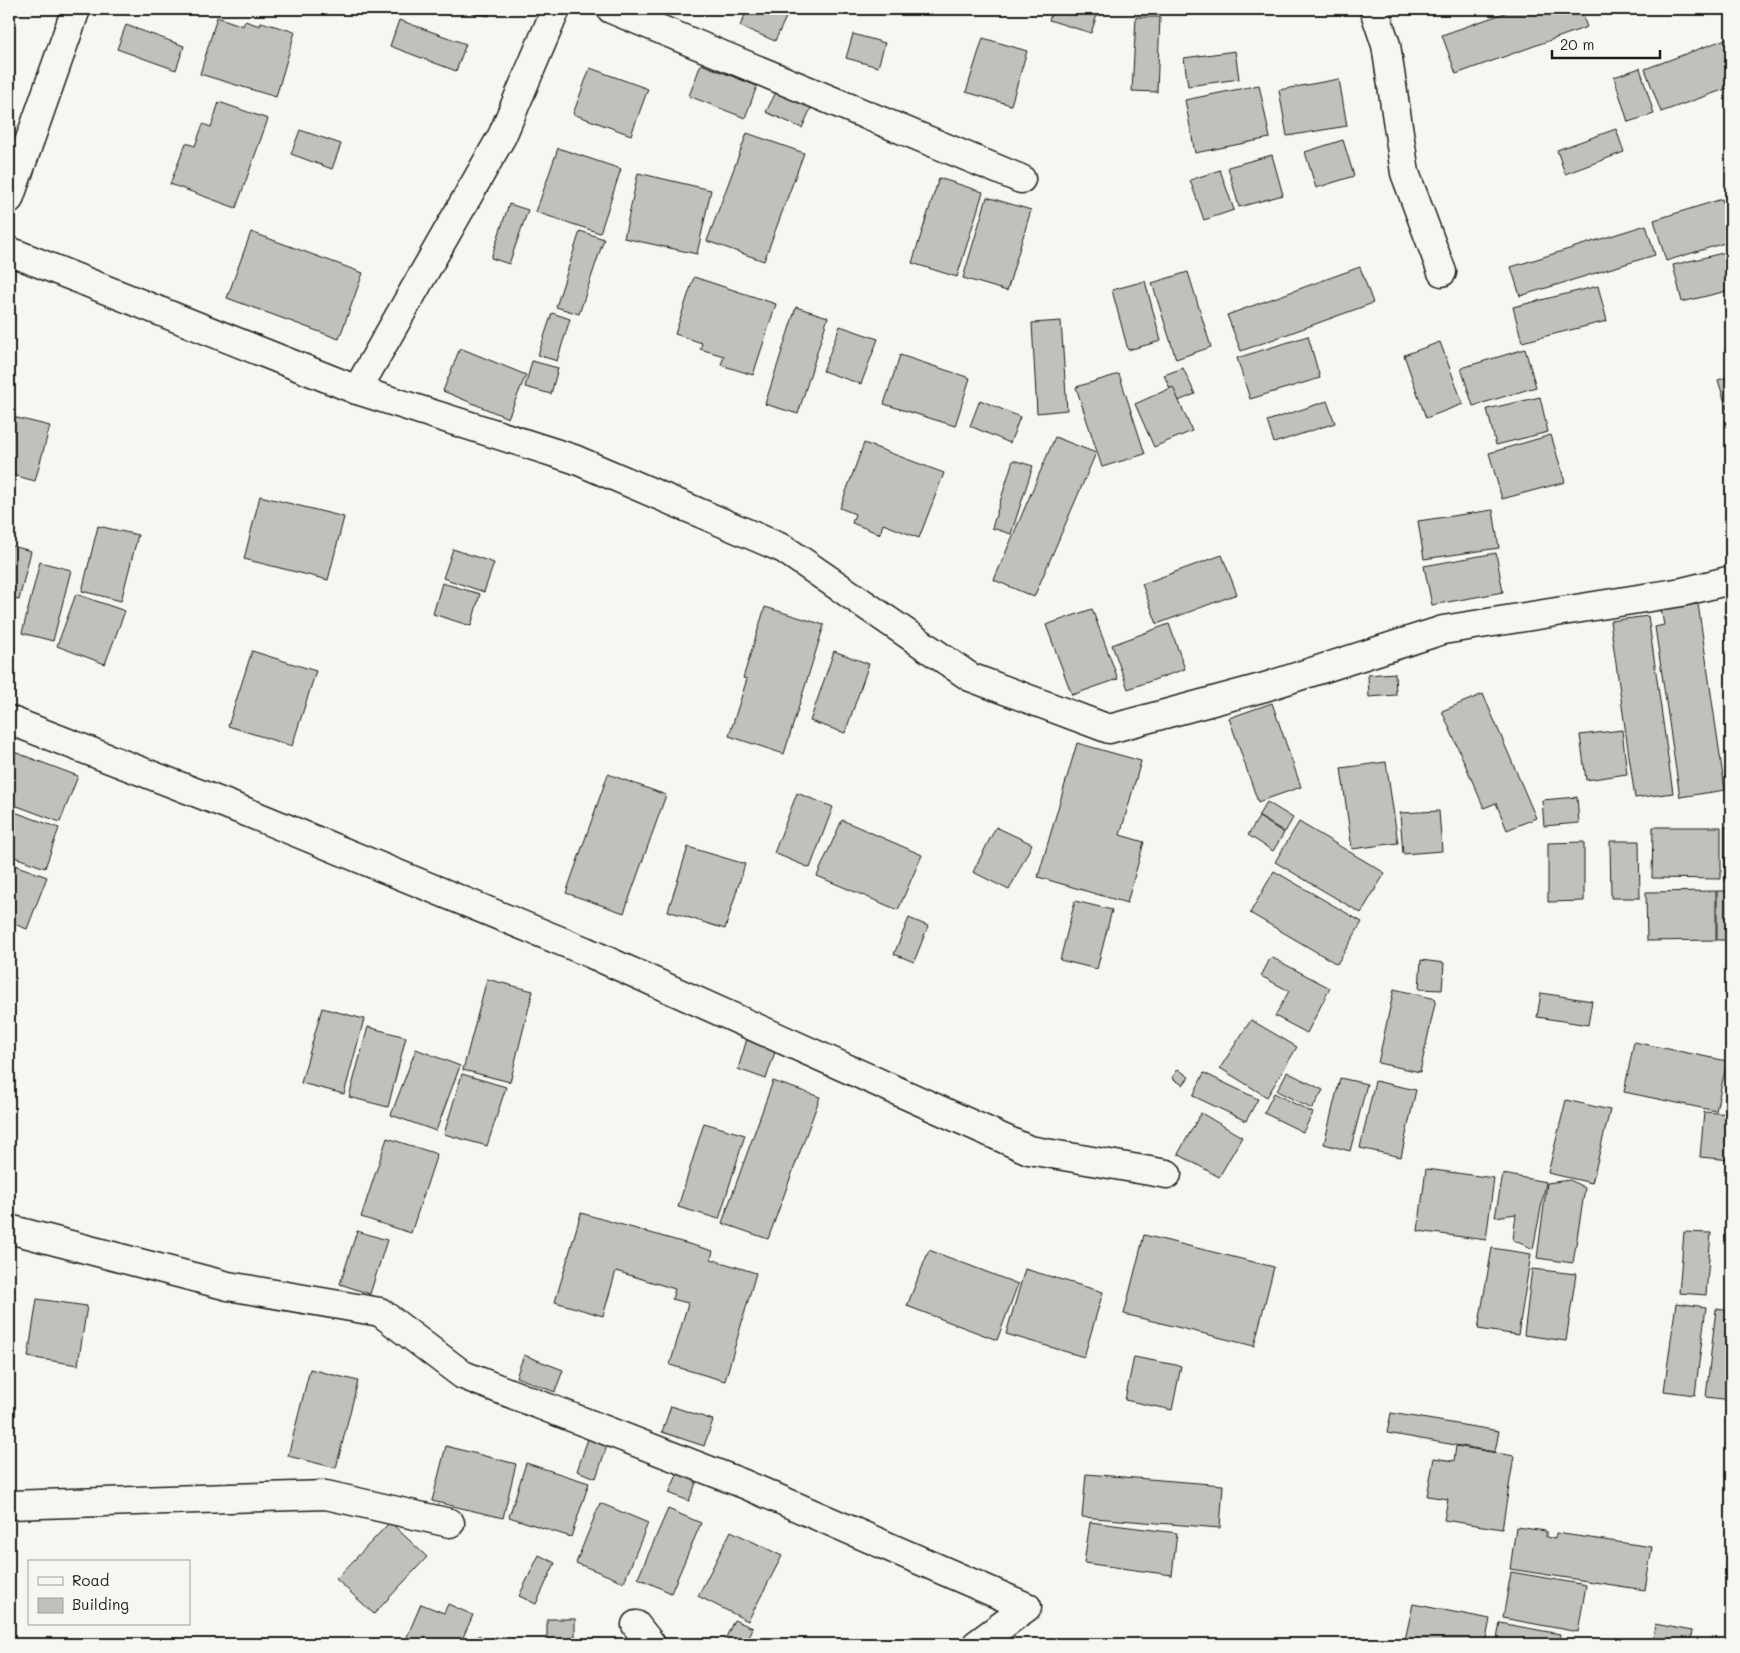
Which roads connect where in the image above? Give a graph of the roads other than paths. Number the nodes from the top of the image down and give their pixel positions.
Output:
1 (76, 9) edge
2 (556, 9) edge
3 (611, 9) edge
4 (1374, 9) edge
5 (1021, 179) dead end
6 (9, 199) edge
7 (9, 251) edge
8 (1442, 272) dead end
9 (357, 390) junction
10 (1731, 580) edge
11 (9, 720) edge
12 (1167, 1174) dead end
13 (9, 1229) edge
14 (9, 1505) edge
15 (450, 1523) dead end
16 (977, 1644) edge

1 - 6 street
2 - 9 street
3 - 5 street
4 - 8 street
7 - 9 street
9 - 10 street
11 - 12 street
13 - 16 street
14 - 15 street

